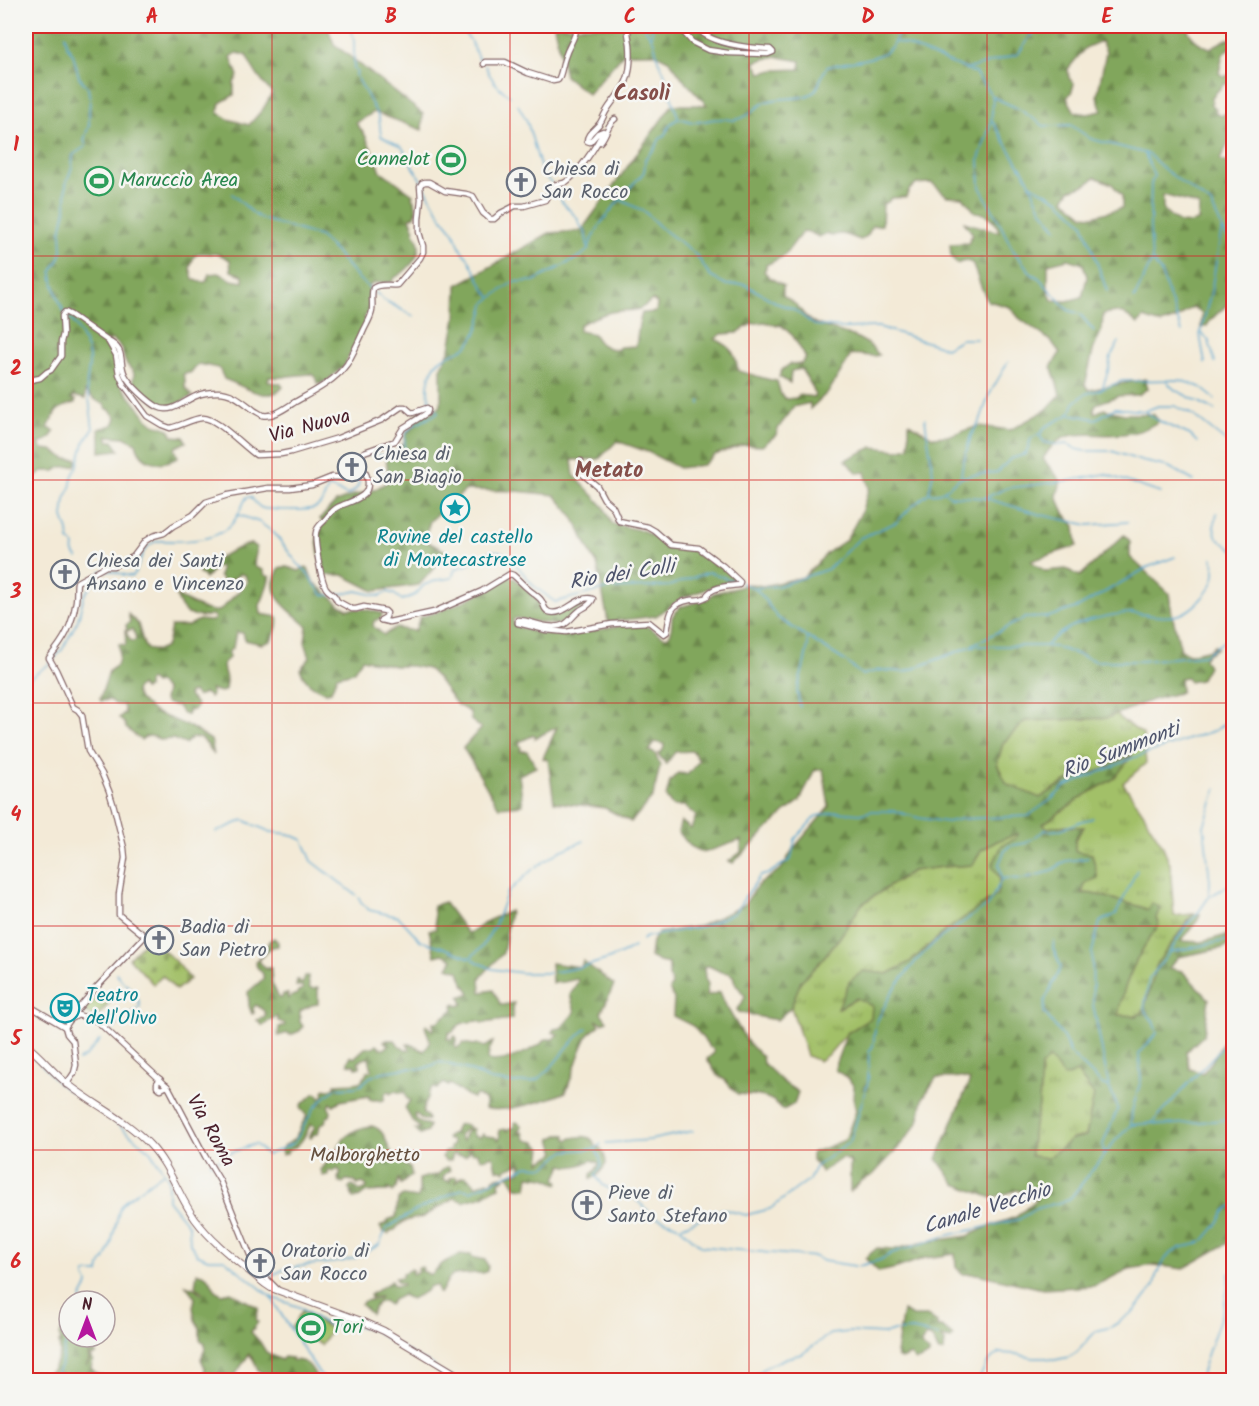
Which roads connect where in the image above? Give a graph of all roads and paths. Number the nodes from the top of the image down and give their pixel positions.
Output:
1 (577, 26) edge
2 (628, 26) edge
3 (678, 26) edge
4 (696, 26) edge
5 (484, 64) dead end
6 (615, 119) dead end
7 (594, 148) junction
8 (108, 341) junction
9 (26, 381) edge
10 (580, 460) dead end
11 (340, 477) junction
12 (26, 1004) edge
13 (80, 1011) junction
14 (66, 1027) junction
15 (26, 1045) edge
16 (66, 1084) junction
17 (268, 1283) junction
18 (466, 1380) edge

1 - 5 street
2 - 7 street
3 - 4 street
6 - 7 street
7 - 8 street, Via Nuova
8 - 9 street
8 - 11 street, Via Nuova
10 - 11 street
11 - 13 street, Via Nuova
12 - 14 street
13 - 14 street
13 - 17 street, Via Roma
14 - 16 street
15 - 16 main road
16 - 17 main road
17 - 18 main road

